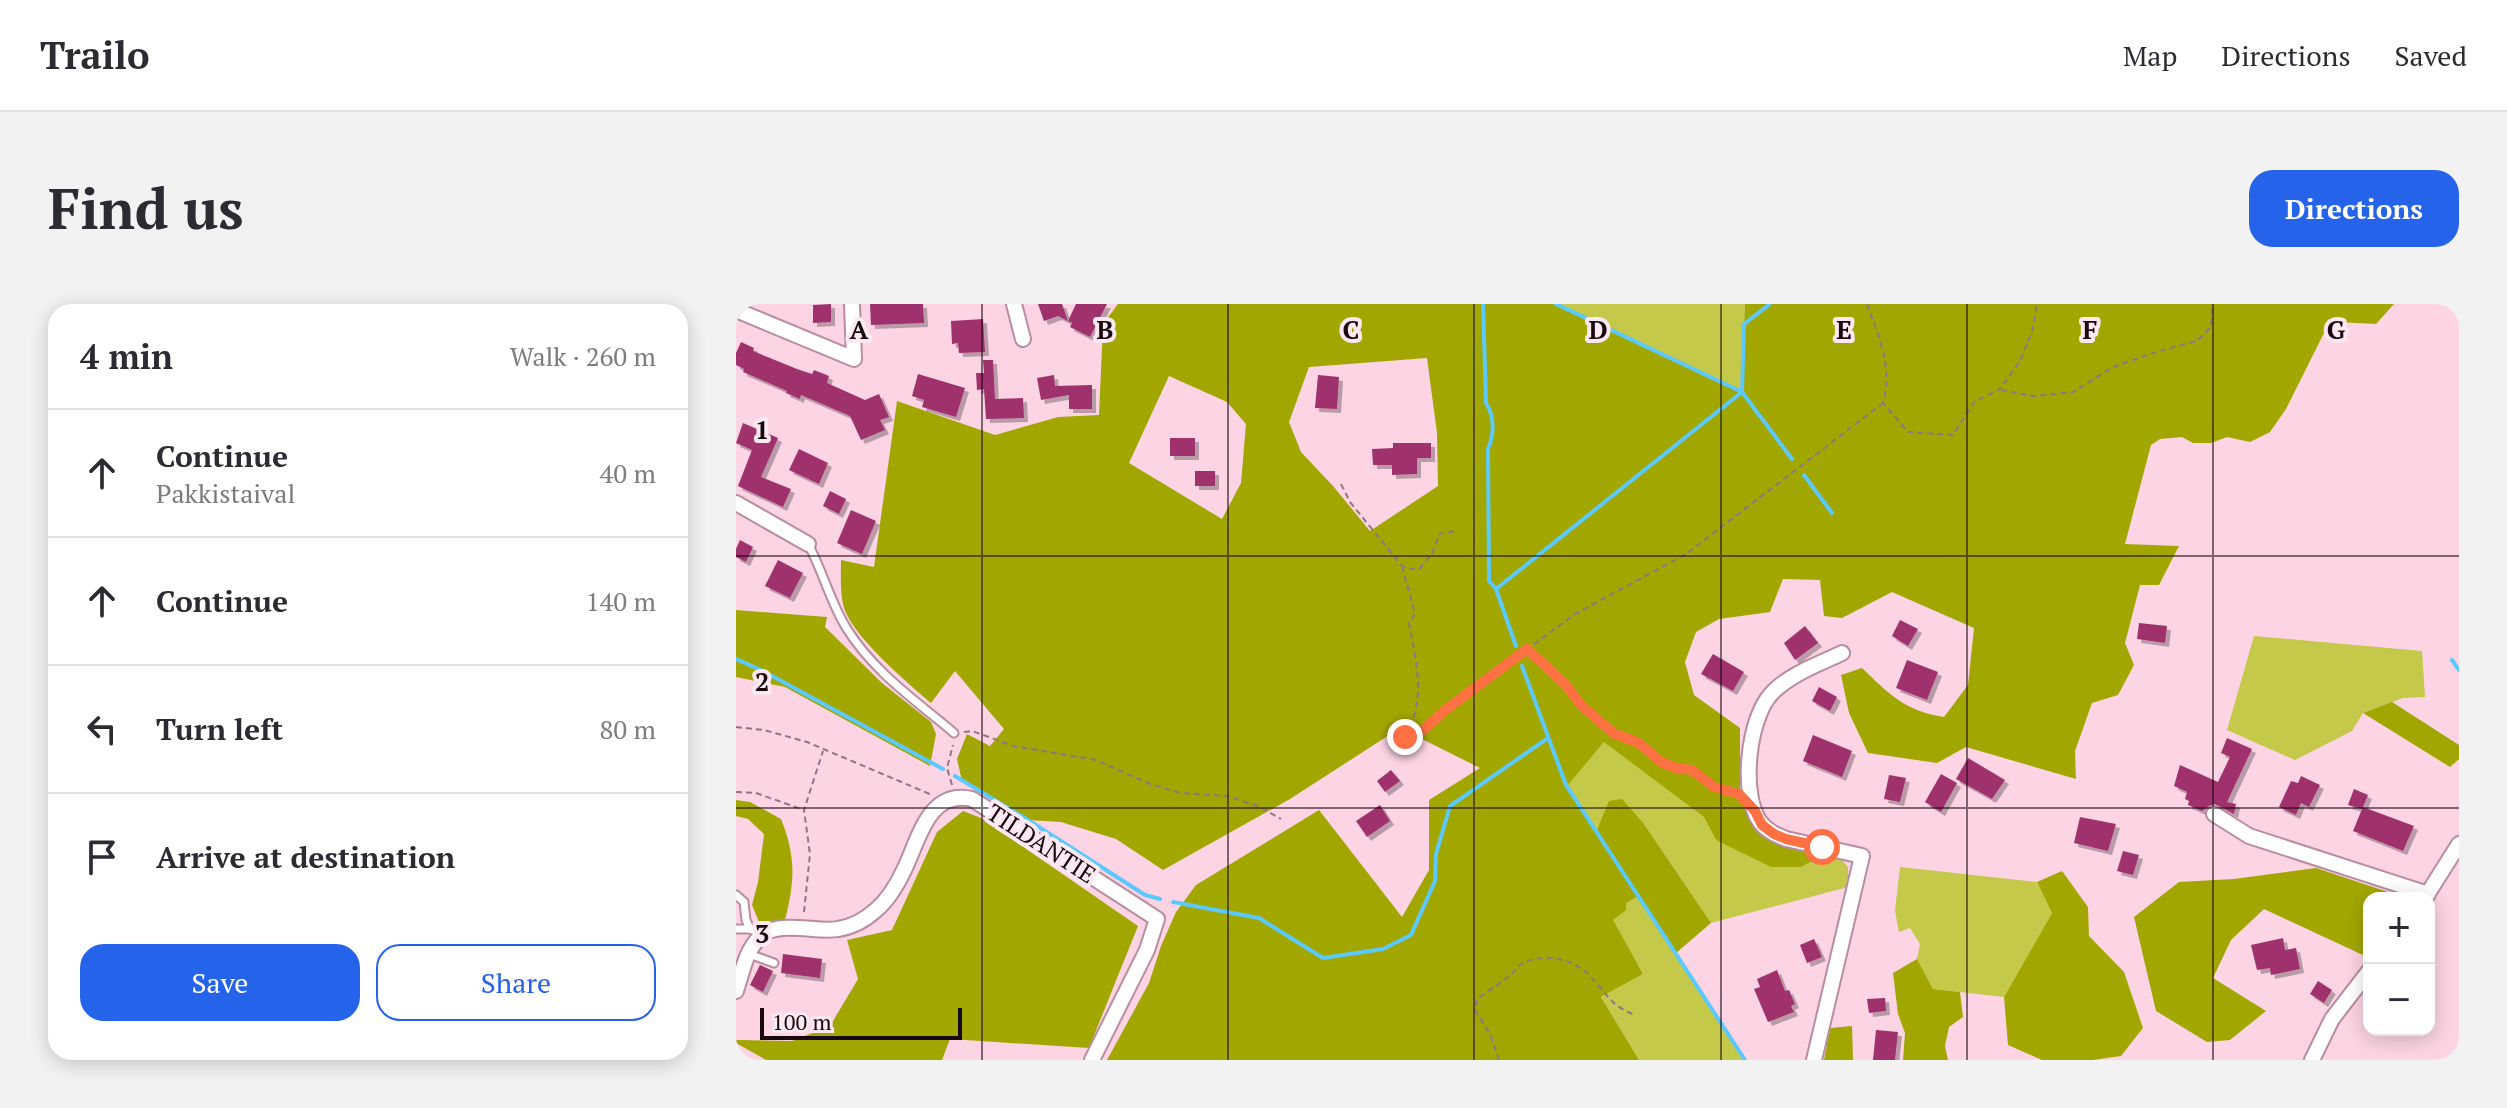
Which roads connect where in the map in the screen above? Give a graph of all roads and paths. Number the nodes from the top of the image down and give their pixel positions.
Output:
1 (852, 304) edge
2 (1014, 304) edge
3 (1867, 304) edge
4 (2037, 304) edge
5 (2212, 304) edge
6 (736, 310) edge
7 (1023, 339) dead end
8 (2000, 389) junction
9 (1883, 403) junction
10 (1341, 484) dead end
11 (736, 503) edge
12 (1455, 531) dead end
13 (808, 544) joint
14 (1402, 566) junction
15 (1527, 649) junction
16 (1842, 653) dead end
17 (736, 727) edge
18 (954, 733) junction
19 (824, 750) junction
20 (736, 792) edge
21 (950, 799) junction
22 (804, 810) junction
23 (1755, 811) junction
24 (2214, 814) dead end
25 (1281, 819) dead end
26 (2459, 844) edge
27 (2453, 864) edge
28 (2414, 892) edge
29 (2429, 892) edge
30 (736, 895) edge
31 (802, 928) junction
32 (736, 929) edge
33 (756, 931) junction
34 (749, 954) junction
35 (774, 963) dead end
36 (740, 970) edge
37 (2363, 979) edge
38 (736, 991) edge
39 (1635, 1015) dead end
40 (1092, 1060) edge
41 (1499, 1060) edge
42 (1814, 1060) edge
43 (2312, 1060) edge

1 - 6 street
2 - 7 street
3 - 9 path
4 - 8 path
5 - 8 path
8 - 9 path
9 - 15 path
10 - 14 path
11 - 13 street
12 - 14 path
13 - 18 lane
14 - 15 path
15 - 23 path
16 - 23 street
17 - 19 path
18 - 21 path
18 - 25 path
19 - 21 path
19 - 22 path
20 - 22 path
21 - 31 street
21 - 40 street, TILDANTIE
22 - 31 path
23 - 42 street
24 - 28 street
26 - 27 street
27 - 29 street
30 - 33 lane
31 - 33 street
32 - 33 lane
33 - 34 street
34 - 35 lane
34 - 36 street
36 - 38 street
37 - 43 street
39 - 41 path

